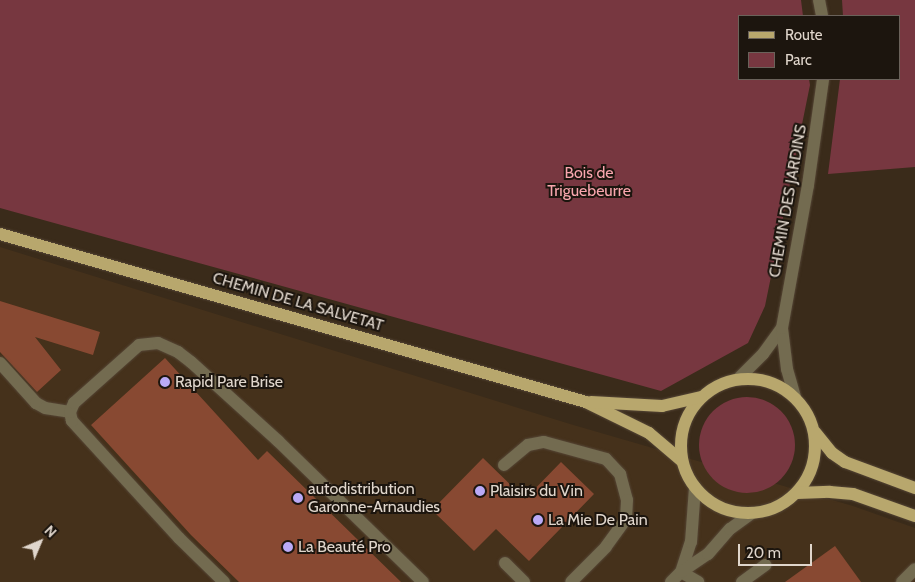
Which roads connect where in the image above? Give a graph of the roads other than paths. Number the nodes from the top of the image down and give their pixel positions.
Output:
1 (819, 0) edge
2 (822, 15) edge
3 (824, 80) edge
4 (0, 234) edge
5 (782, 328) junction
6 (0, 363) edge
7 (738, 379) junction
8 (701, 397) junction
9 (795, 397) junction
10 (586, 402) junction
11 (70, 412) junction
12 (815, 432) junction
13 (682, 461) junction
14 (504, 466) dead end
15 (696, 487) junction
16 (915, 488) edge
17 (797, 493) junction
18 (751, 514) junction
19 (915, 516) edge
20 (505, 564) dead end
21 (765, 565) dead end
22 (915, 569) edge
23 (680, 572) junction
24 (224, 582) edge
25 (424, 582) edge
26 (524, 582) edge
27 (571, 582) edge
28 (671, 582) edge
29 (698, 582) edge
30 (742, 582) edge
31 (902, 582) edge

1 - 2 street
3 - 5 street, CHEMIN DES JARDINS
4 - 10 main road, CHEMIN DE LA SALVETAT
5 - 7 street, CHEMIN DES JARDINS
5 - 9 street, CHEMIN DES JARDINS
6 - 11 street
7 - 8 main road
7 - 9 main road
8 - 10 main road, CHEMIN DE LA SALVETAT
8 - 13 main road
9 - 12 main road
10 - 13 main road, CHEMIN DE LA SALVETAT
11 - 24 street
11 - 25 street
12 - 16 main road
12 - 17 main road
13 - 15 main road
14 - 27 street
15 - 18 main road
15 - 23 street
17 - 18 main road
17 - 19 main road
18 - 23 street
20 - 26 street
21 - 30 street
22 - 31 street
23 - 28 street
23 - 29 street

